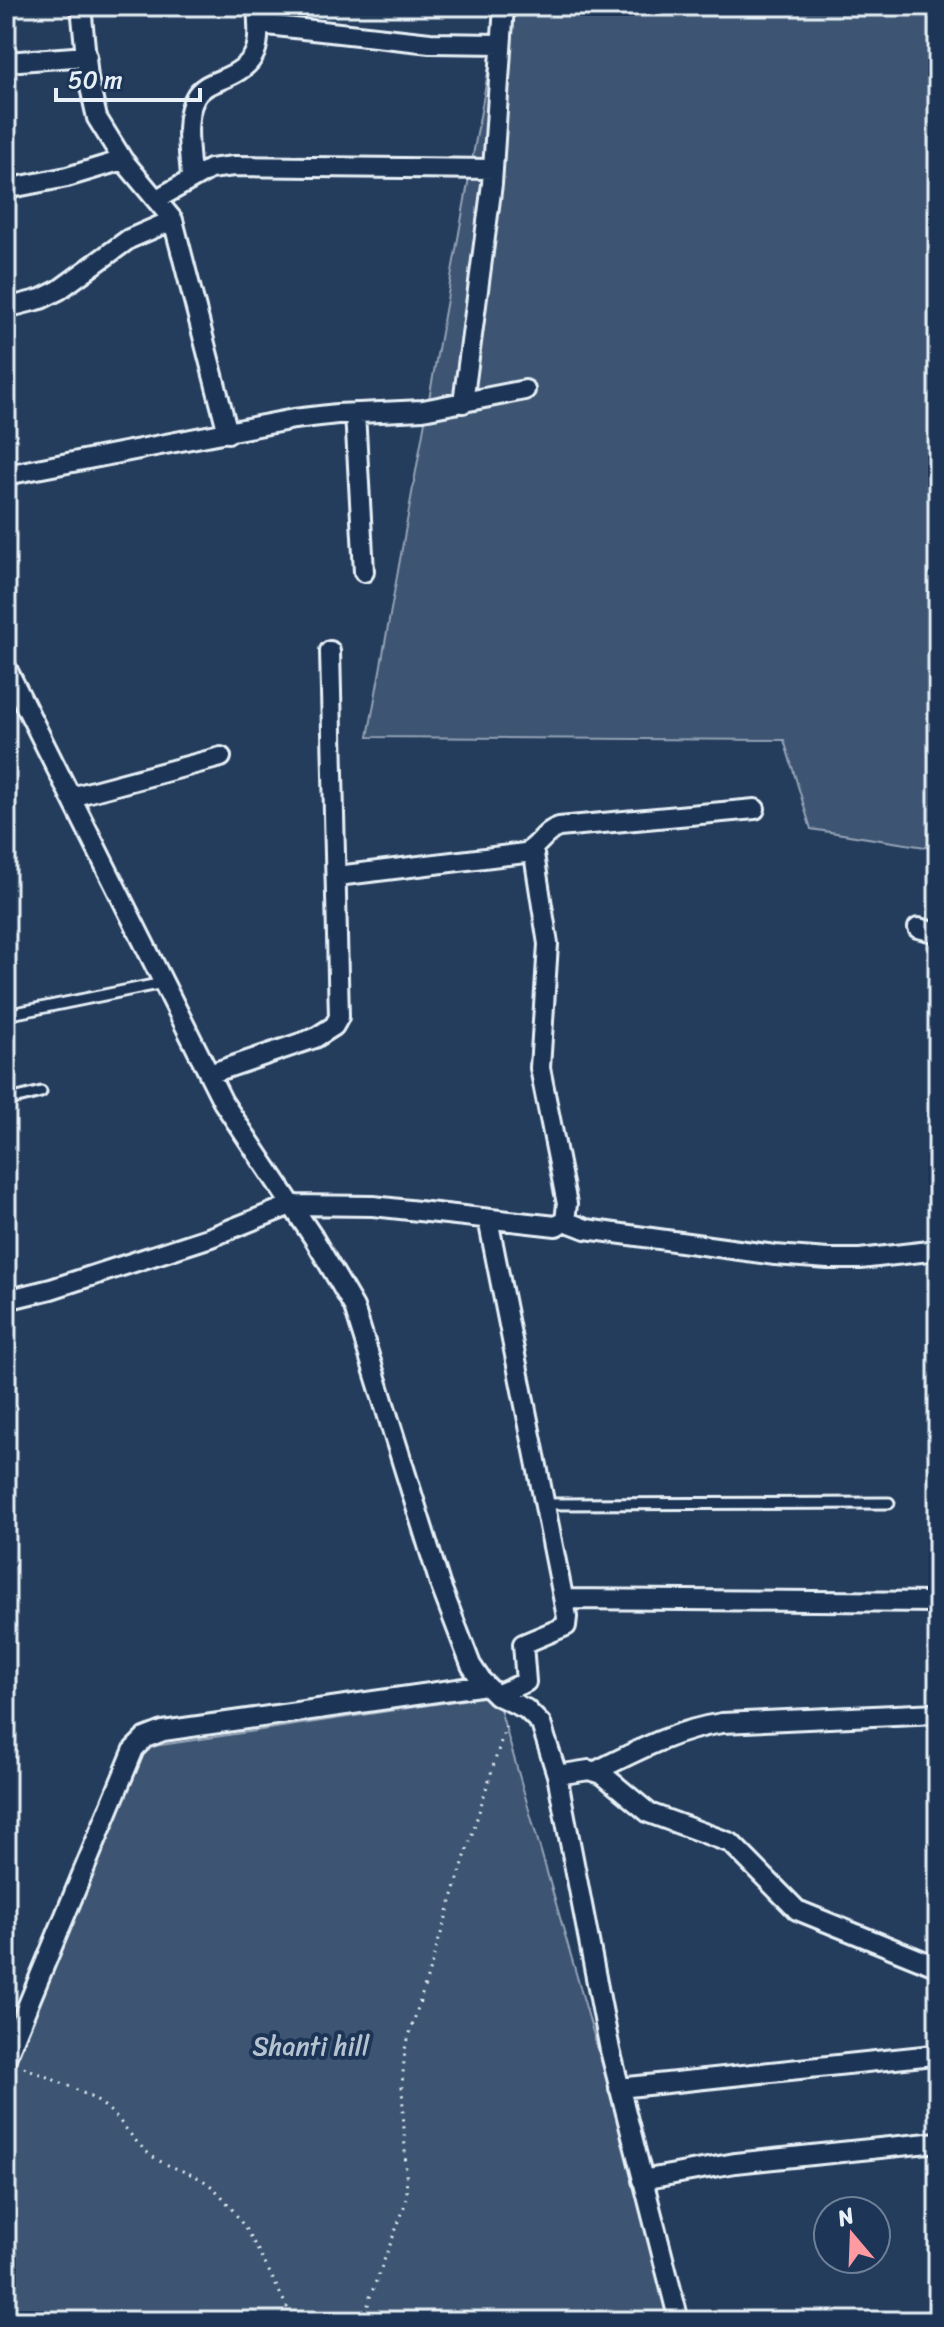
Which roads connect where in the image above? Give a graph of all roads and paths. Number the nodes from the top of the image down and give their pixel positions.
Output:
1 (81, 6) edge
2 (504, 6) edge
3 (258, 15) edge
4 (501, 44) junction
5 (87, 56) junction
6 (6, 62) edge
7 (123, 160) junction
8 (493, 169) junction
9 (191, 178) junction
10 (6, 189) edge
11 (157, 199) junction
12 (173, 220) junction
13 (6, 308) edge
14 (525, 390) dead end
15 (463, 403) junction
16 (355, 413) junction
17 (228, 433) junction
18 (6, 475) edge
19 (364, 572) dead end
20 (330, 651) dead end
21 (6, 667) edge
22 (11, 688) edge
23 (221, 757) dead end
24 (71, 797) junction
25 (755, 809) dead end
26 (533, 848) junction
27 (337, 876) junction
28 (918, 928) dead end
29 (938, 933) edge
30 (163, 983) junction
31 (6, 1015) edge
32 (209, 1074) junction
33 (41, 1092) dead end
34 (6, 1101) edge
35 (291, 1205) junction
36 (488, 1219) junction
37 (565, 1221) junction
38 (938, 1250) edge
39 (6, 1300) edge
40 (889, 1503) dead end
41 (545, 1504) junction
42 (564, 1599) junction
43 (938, 1602) edge
44 (498, 1694) junction
45 (938, 1713) edge
46 (596, 1771) junction
47 (557, 1775) junction
48 (938, 1967) edge
49 (933, 2055) dead end
50 (12, 2061) edge
51 (619, 2088) junction
52 (938, 2142) edge
53 (642, 2180) junction
54 (294, 2321) edge
55 (364, 2321) edge
56 (679, 2321) edge

1 - 5 street
2 - 4 street
3 - 4 street
3 - 9 street
4 - 8 street
5 - 6 street
5 - 7 street
7 - 10 street
7 - 11 street
8 - 9 street
8 - 15 street
9 - 11 street
11 - 12 street
12 - 13 street
12 - 17 street
14 - 15 street
15 - 16 street
16 - 17 street
16 - 19 street
17 - 18 street
20 - 27 street
21 - 22 street
22 - 24 street
23 - 24 street
24 - 30 street
25 - 26 street
26 - 27 street
26 - 37 street
27 - 32 street
28 - 29 street
30 - 31 lane
30 - 32 street
32 - 35 street
33 - 34 lane
35 - 36 street
35 - 39 street
35 - 44 street
36 - 37 street
36 - 41 street
37 - 38 street
40 - 41 lane
41 - 42 street
42 - 43 street
42 - 44 street
44 - 47 street
44 - 50 street
44 - 55 path
45 - 46 street
46 - 47 street
46 - 48 street
47 - 51 street
49 - 51 street
50 - 54 path
51 - 53 street
52 - 53 street
53 - 56 street

